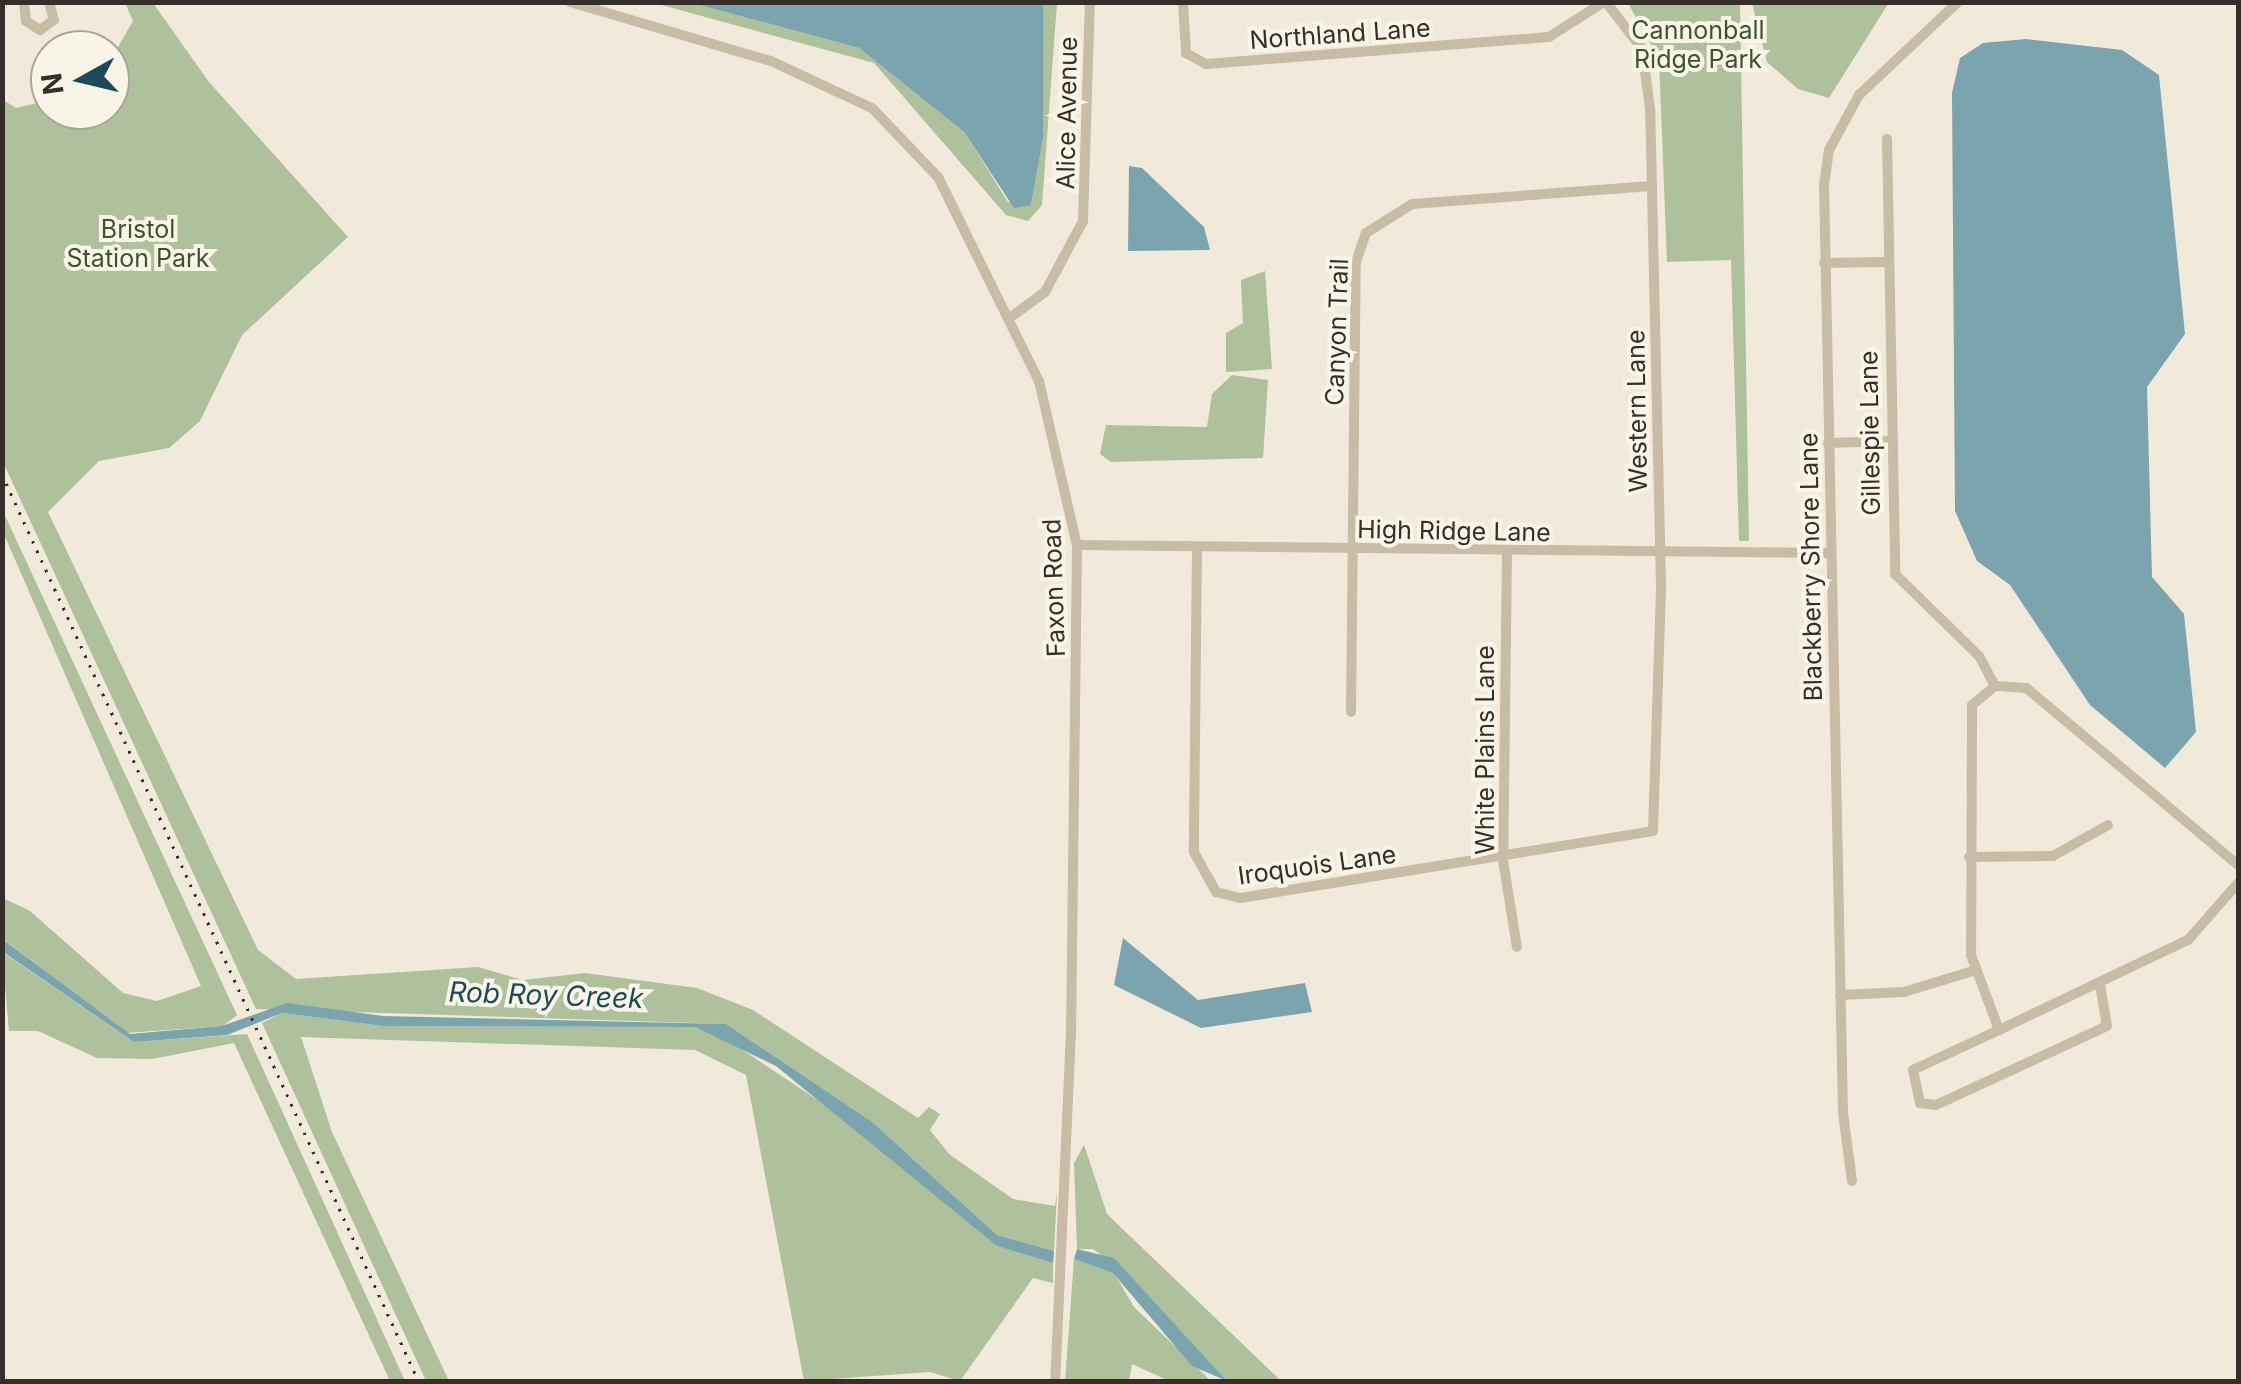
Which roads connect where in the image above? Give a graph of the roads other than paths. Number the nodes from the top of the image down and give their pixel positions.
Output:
1 (24, 2) edge
2 (49, 2) edge
3 (570, 2) edge
4 (1090, 2) edge
5 (1183, 2) edge
6 (1605, 2) edge
7 (1958, 2) edge
8 (1887, 139) dead end
9 (1651, 186) junction
10 (1887, 262) junction
11 (1824, 263) junction
12 (1011, 317) junction
13 (1890, 441) junction
14 (1828, 443) junction
15 (1077, 545) junction
16 (1197, 547) junction
17 (1353, 550) junction
18 (1508, 552) junction
19 (1830, 553) junction
20 (1660, 554) junction
21 (1995, 686) junction
22 (1352, 712) dead end
23 (2108, 825) dead end
24 (1653, 831) joint
25 (1969, 857) junction
26 (1503, 860) junction
27 (2238, 866) edge
28 (2238, 883) edge
29 (1516, 946) dead end
30 (1974, 971) junction
31 (2100, 985) junction
32 (1840, 995) junction
33 (1998, 1030) junction
34 (1852, 1180) dead end
35 (1055, 1382) edge

1 - 2 street
3 - 12 street, Faxon Road
4 - 12 street, Alice Avenue
5 - 6 street, Northland Lane
6 - 9 street, Western Lane
7 - 11 street, Blackberry Shore Lane
8 - 10 street, Gillespie Lane
9 - 17 street, Canyon Trail
9 - 20 street, Western Lane
10 - 11 street
10 - 13 street, Gillespie Lane
11 - 14 street, Blackberry Shore Lane
12 - 15 street, Faxon Road
13 - 14 street
13 - 21 street, Gillespie Lane
14 - 19 street, Blackberry Shore Lane
15 - 16 street, High Ridge Lane
15 - 35 street, Faxon Road
16 - 17 street, High Ridge Lane
16 - 26 street, Iroquois Lane
17 - 18 street, High Ridge Lane
17 - 22 street, Canyon Trail
18 - 20 street, High Ridge Lane
18 - 26 street, White Plains Lane
19 - 20 street, High Ridge Lane
19 - 32 street, Blackberry Shore Lane
20 - 24 street, Western Lane
21 - 25 street
21 - 27 street
23 - 25 street
24 - 26 street, Iroquois Lane
25 - 30 street
26 - 29 street, White Plains Lane
28 - 31 street
30 - 32 street
30 - 33 street
31 - 33 street
31 - 33 street
32 - 34 street, Blackberry Shore Lane

